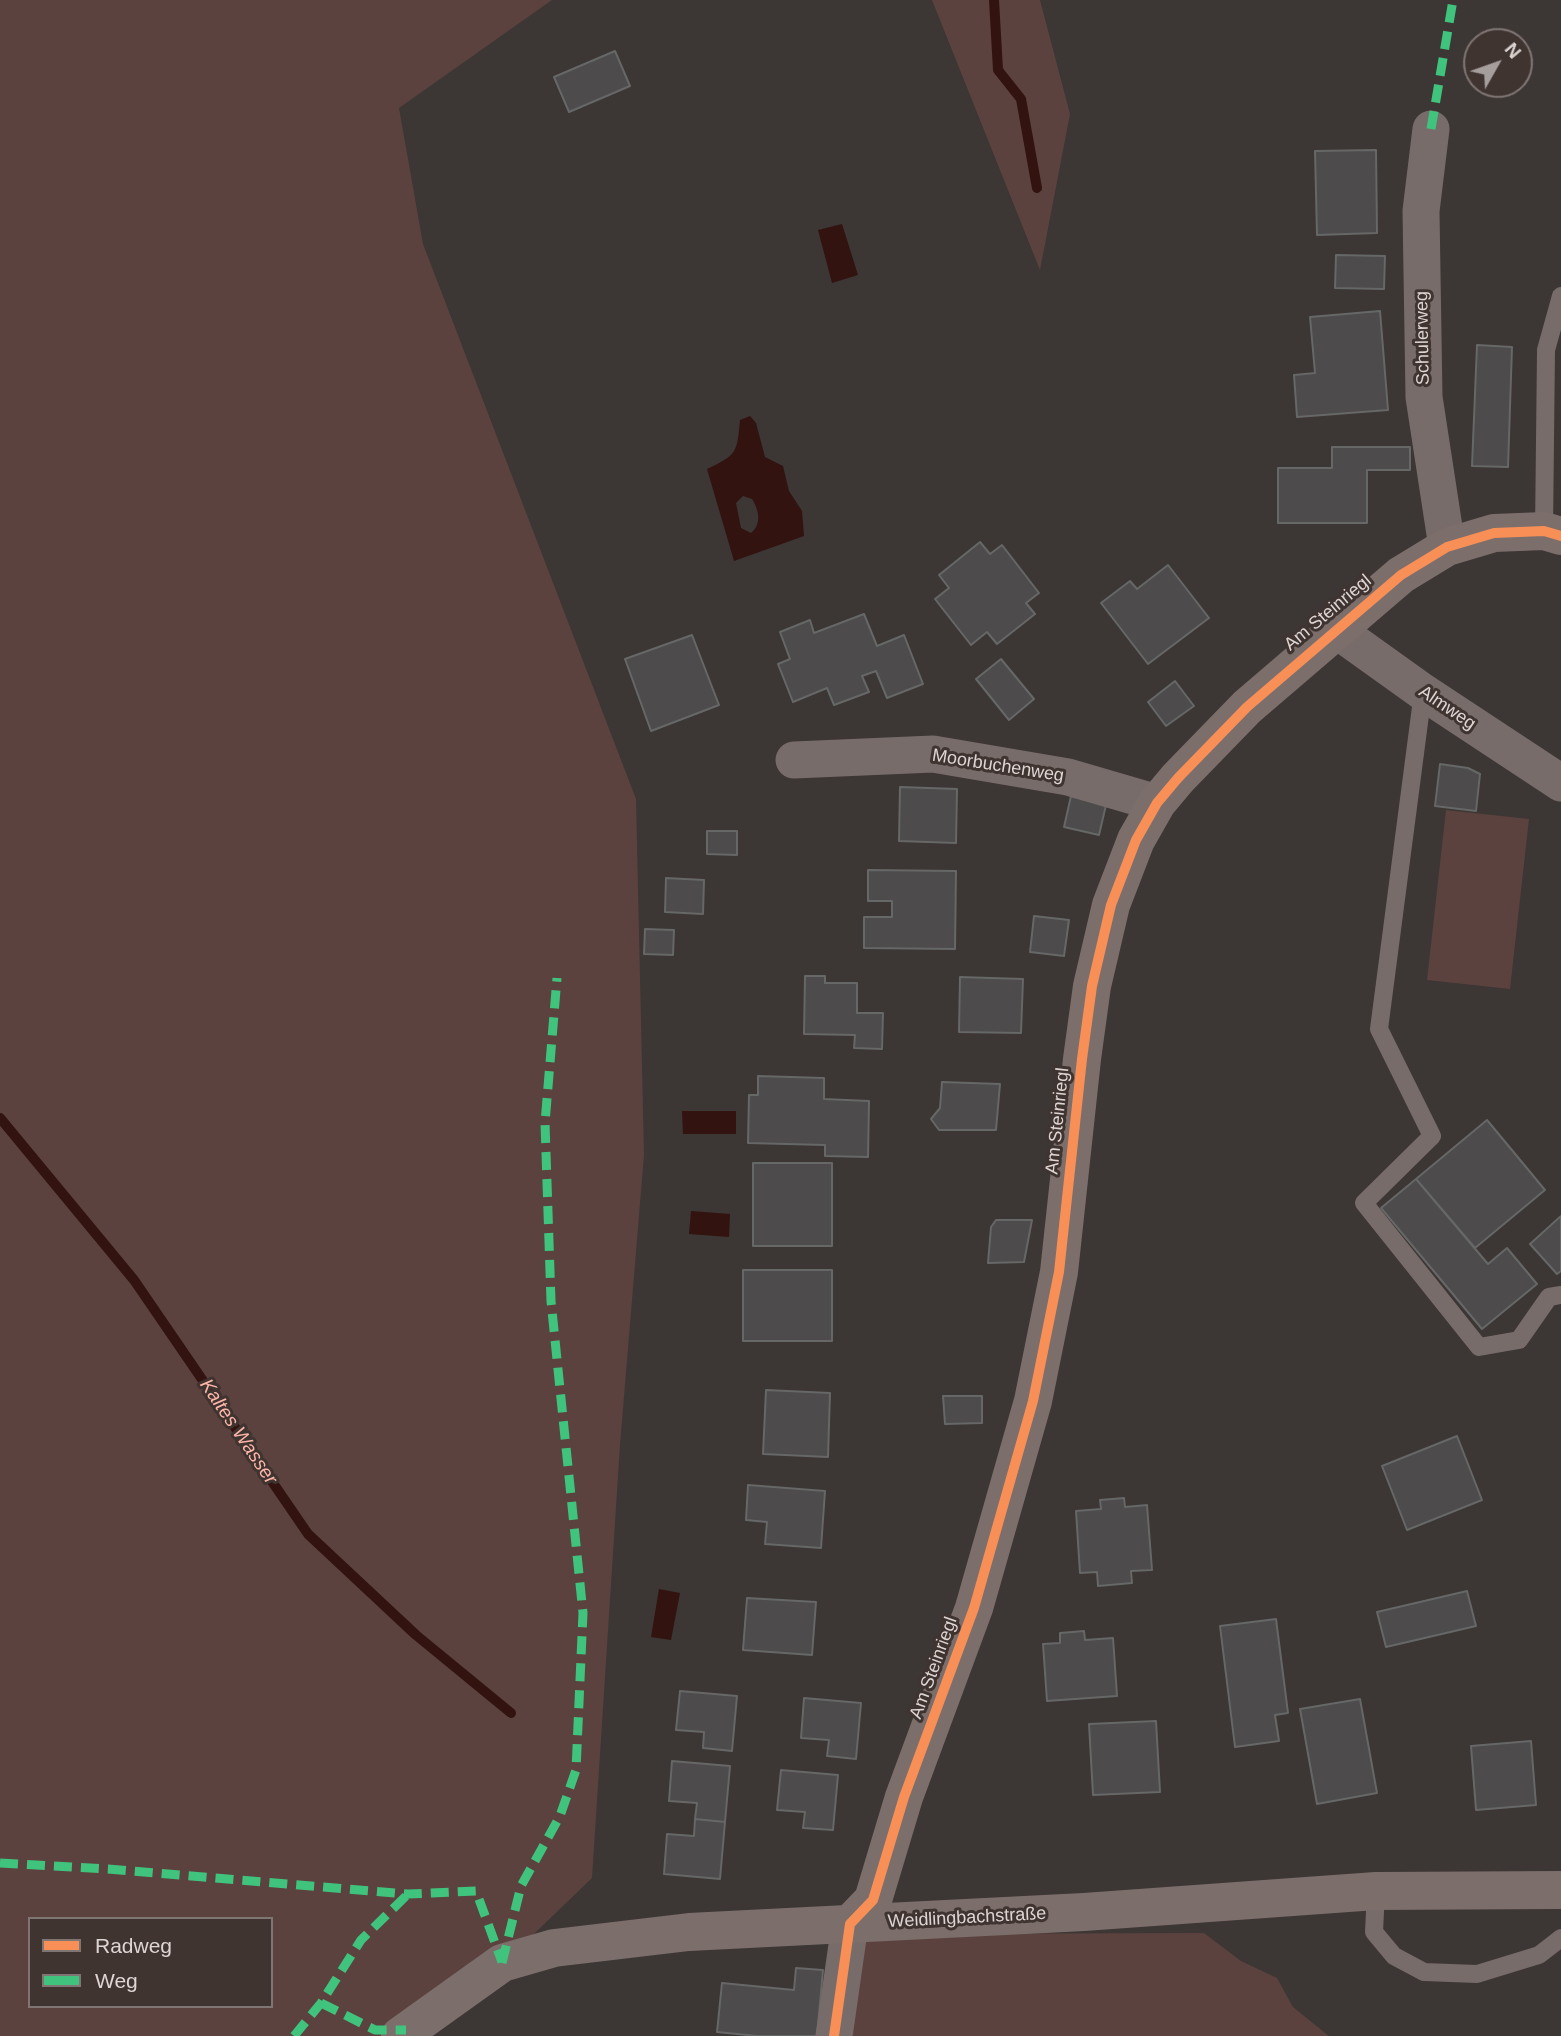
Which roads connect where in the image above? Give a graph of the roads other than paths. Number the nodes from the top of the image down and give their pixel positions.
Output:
1 (1431, 129) dead end
2 (1561, 296) edge
3 (1552, 533) edge
4 (1447, 547) junction
5 (1335, 629) junction
6 (1423, 692) junction
7 (794, 760) dead end
8 (1561, 783) edge
9 (1157, 803) junction
10 (1561, 1295) edge
11 (1561, 1890) edge
12 (1376, 1891) junction
13 (850, 1924) junction
14 (1561, 1938) edge
15 (400, 2036) edge
16 (834, 2036) edge

1 - 4 street, Schulerweg
2 - 3 lane
3 - 4 street, Am Steinriegl
4 - 5 street, Am Steinriegl
5 - 6 street, Almweg
5 - 9 street, Am Steinriegl
6 - 8 street, Almweg
6 - 10 lane
7 - 9 street, Moorbuchenweg
9 - 13 street, Am Steinriegl
11 - 12 street, Weidlingbachstraße
12 - 13 street, Weidlingbachstraße
12 - 14 lane
13 - 15 street, Weidlingbachstraße
13 - 16 street

